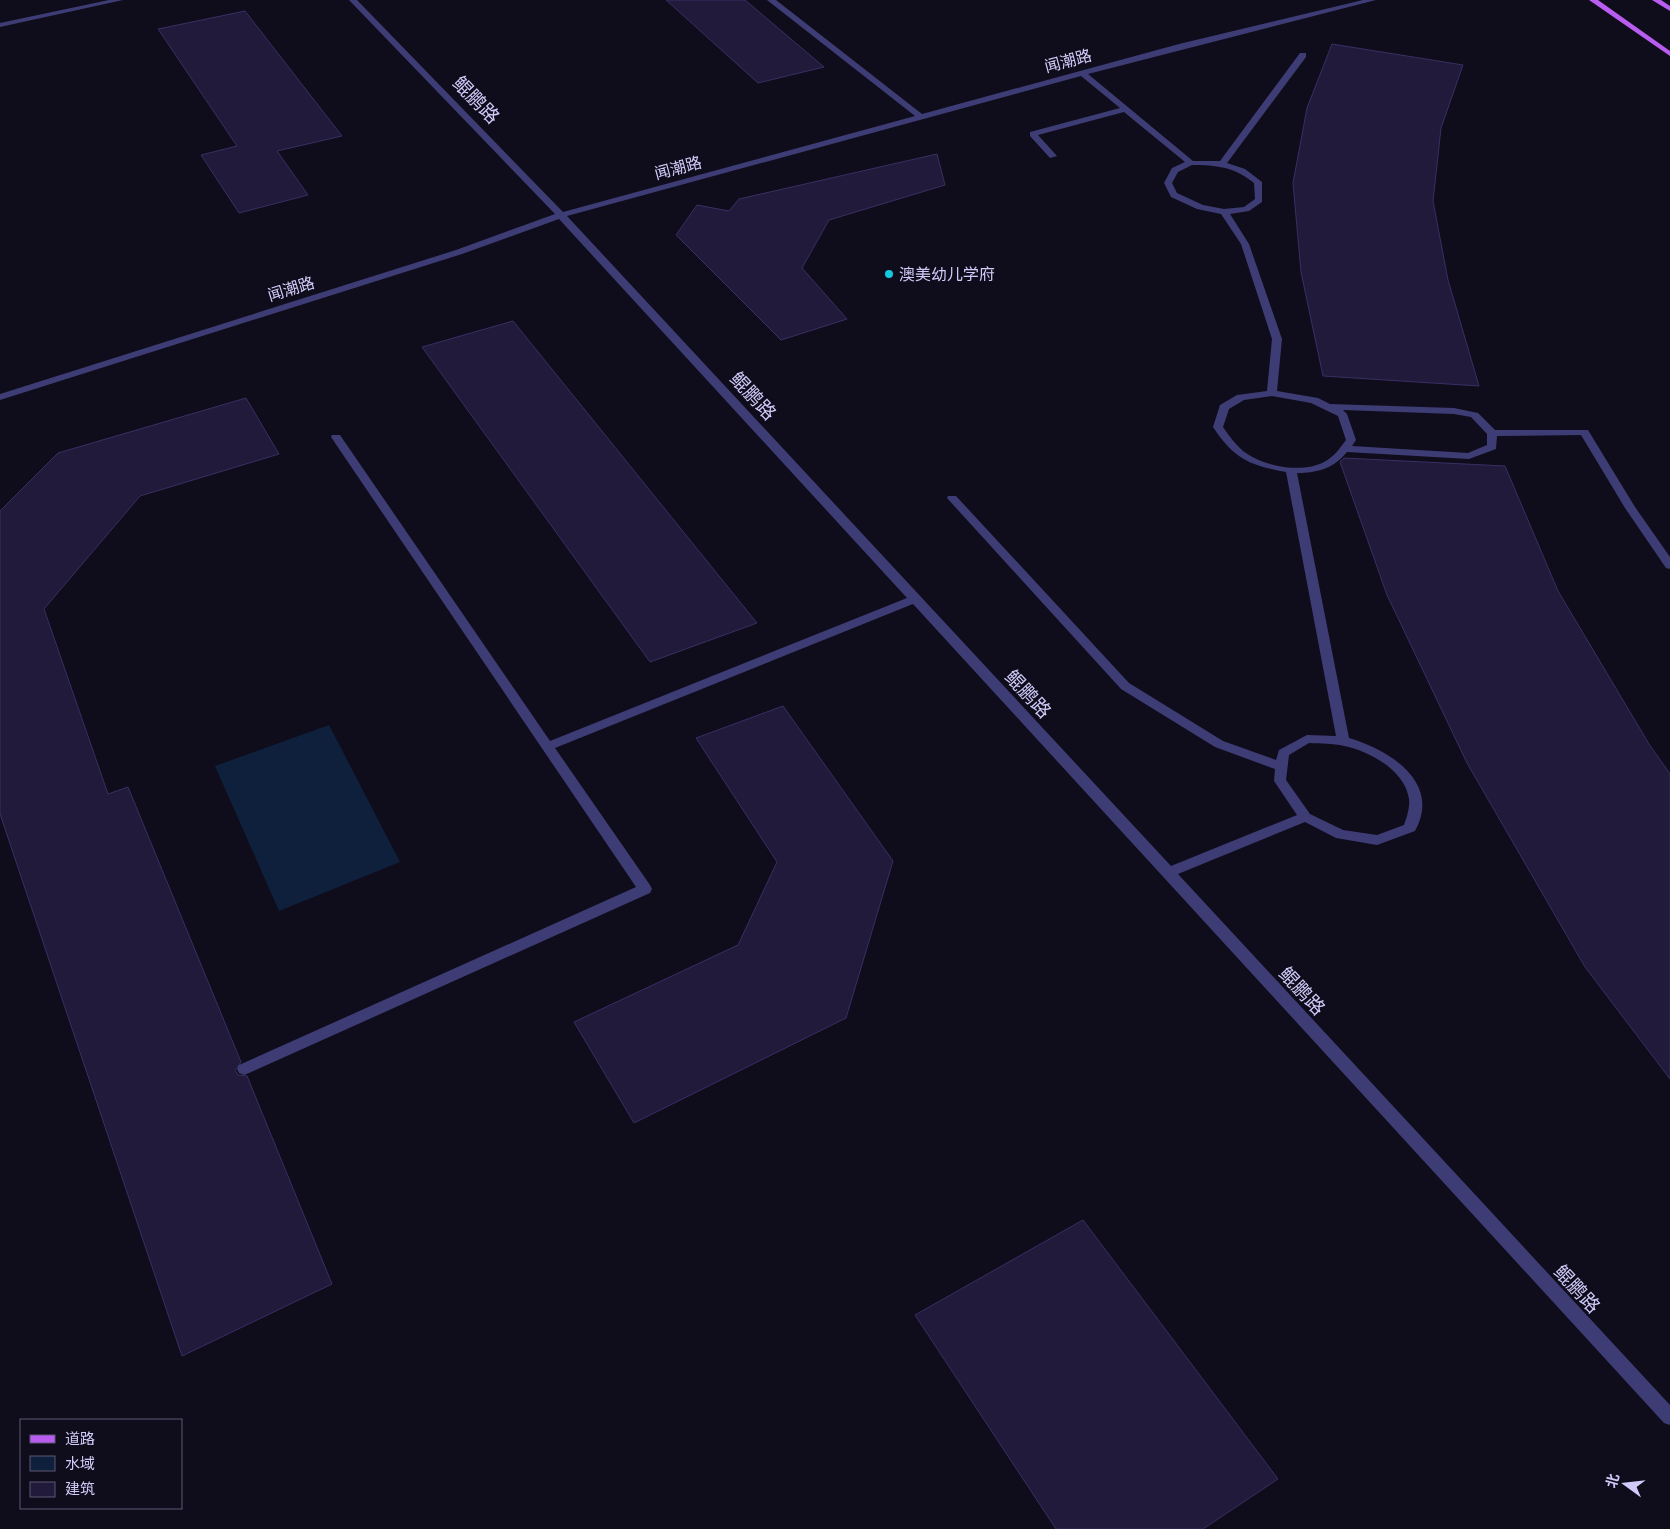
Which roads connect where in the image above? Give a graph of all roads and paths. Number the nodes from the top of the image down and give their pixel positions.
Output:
1 (119, 0) edge
2 (353, 0) edge
3 (771, 0) edge
4 (1372, 0) edge
5 (1593, 0) edge
6 (1656, 0) edge
7 (1670, 10) edge
8 (0, 25) edge
9 (1670, 54) edge
10 (1303, 55) dead end
11 (1082, 73) junction
12 (1125, 109) junction
13 (921, 117) junction
14 (1053, 156) dead end
15 (1191, 163) junction
16 (1223, 163) junction
17 (1224, 212) junction
18 (561, 216) junction
19 (1272, 393) junction
20 (0, 396) edge
21 (1329, 407) junction
22 (1492, 433) junction
23 (336, 437) dead end
24 (1345, 449) junction
25 (1291, 470) junction
26 (952, 498) dead end
27 (1670, 565) edge
28 (915, 599) junction
29 (1343, 741) junction
30 (547, 747) junction
31 (1282, 767) junction
32 (1305, 817) junction
33 (1168, 873) junction
34 (244, 1070) dead end
35 (1670, 1417) edge

1 - 8 street
2 - 18 street, 鲲鹏路
3 - 13 street
4 - 11 street, 闻潮路
5 - 9 main road
6 - 7 main road
10 - 16 street
11 - 12 street
11 - 13 street, 闻潮路
12 - 14 street
12 - 15 street
13 - 18 street, 闻潮路
15 - 16 street
15 - 17 street
16 - 17 street
17 - 19 street
18 - 20 street, 闻潮路
18 - 28 street, 鲲鹏路
19 - 21 street
19 - 25 street
21 - 22 street
21 - 24 street
22 - 24 street
22 - 27 street
23 - 30 street
24 - 25 street
25 - 29 street
26 - 31 street
28 - 30 street
28 - 33 street, 鲲鹏路
29 - 31 street
29 - 32 street
30 - 34 street
31 - 32 street
32 - 33 street
33 - 35 street, 鲲鹏路

